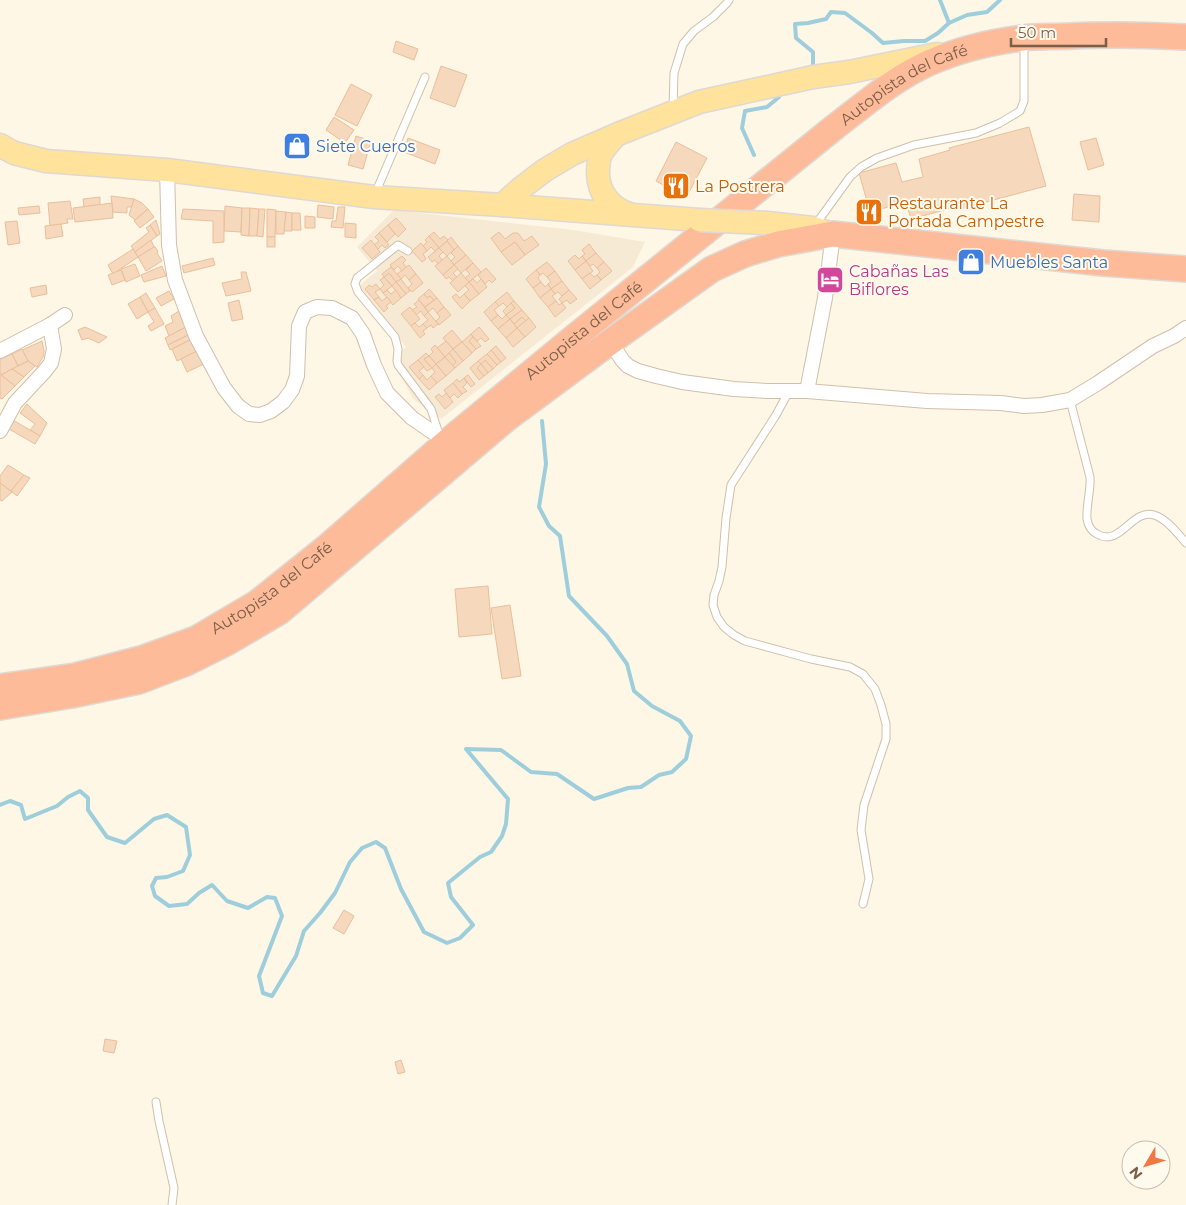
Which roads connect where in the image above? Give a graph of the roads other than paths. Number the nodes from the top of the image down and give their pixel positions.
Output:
1 (729, 0) edge
2 (1186, 37) edge
3 (1024, 38) junction
4 (972, 47) junction
5 (425, 77) dead end
6 (673, 111) junction
7 (618, 134) junction
8 (0, 145) edge
9 (167, 170) junction
10 (374, 197) junction
11 (502, 205) junction
12 (629, 214) junction
13 (823, 231) junction
14 (408, 251) dead end
15 (1186, 269) edge
16 (65, 316) dead end
17 (50, 325) junction
18 (1186, 328) edge
19 (610, 342) junction
20 (0, 351) edge
21 (790, 390) junction
22 (807, 391) junction
23 (1070, 400) junction
24 (0, 431) edge
25 (443, 439) junction
26 (1186, 543) edge
27 (0, 688) edge
28 (0, 707) edge
29 (863, 904) dead end
30 (156, 1102) dead end
31 (172, 1205) edge

1 - 6 lane
2 - 3 highway, Autopista del Café
3 - 4 highway, Autopista del Café
3 - 13 lane
4 - 6 main road
4 - 25 highway, Autopista del Café
5 - 10 lane
6 - 7 main road
7 - 11 main road
7 - 12 main road
8 - 9 main road
9 - 10 main road
9 - 25 street
10 - 11 main road
11 - 12 main road
12 - 13 main road, bridge
13 - 15 highway, Autopista del Café
13 - 19 highway, Autopista del Café
13 - 22 street
14 - 25 lane
16 - 17 street
17 - 20 street
17 - 24 street
18 - 23 street
19 - 21 street
19 - 28 highway, Autopista del Café
21 - 22 street
21 - 29 lane
22 - 23 street
23 - 26 lane
25 - 27 highway, Autopista del Café
30 - 31 lane

